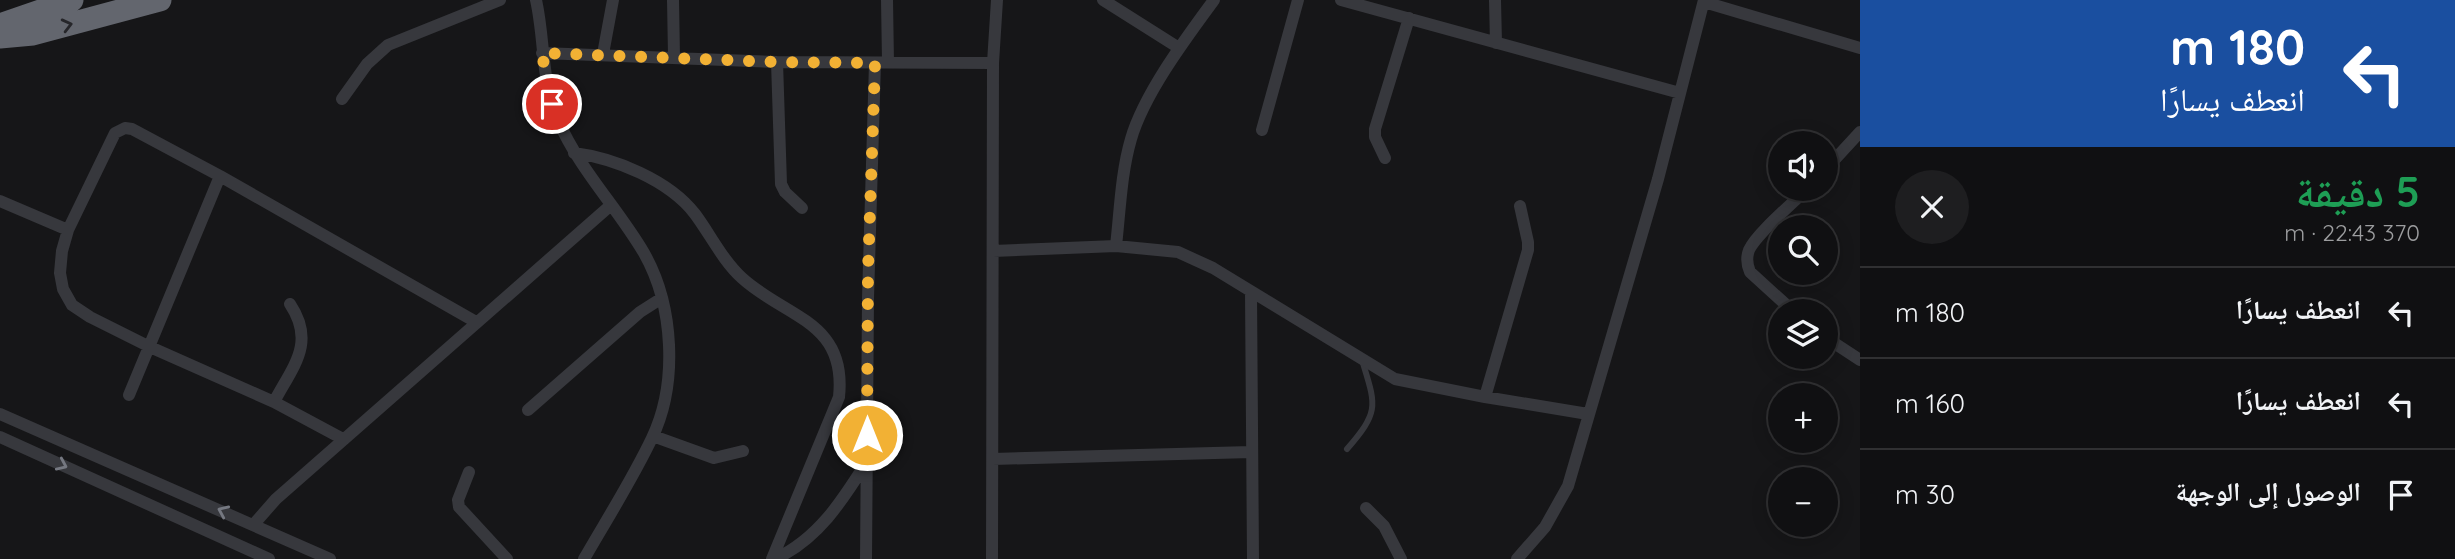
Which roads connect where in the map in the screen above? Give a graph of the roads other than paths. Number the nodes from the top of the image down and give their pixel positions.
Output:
1 (72, 0) edge
2 (160, 0) edge
3 (500, 0) edge
4 (536, 0) edge
5 (613, 0) edge
6 (673, 0) edge
7 (887, 0) edge
8 (997, 0) edge
9 (1102, 0) edge
10 (1214, 0) edge
11 (1297, 0) edge
12 (1341, 0) edge
13 (1495, 0) edge
14 (1704, 1) edge
15 (1409, 18) junction
16 (0, 25) edge
17 (0, 37) edge
18 (1496, 43) junction
19 (1179, 48) junction
20 (1860, 48) edge
21 (542, 53) junction
22 (603, 54) junction
23 (674, 56) junction
24 (888, 61) junction
25 (777, 62) junction
26 (875, 63) junction
27 (993, 63) junction
28 (1680, 93) junction
29 (342, 99) dead end
30 (1262, 130) dead end
31 (1860, 132) edge
32 (574, 153) junction
33 (1838, 156) edge
34 (1385, 158) dead end
35 (220, 176) junction
36 (0, 201) edge
37 (1795, 201) edge
38 (611, 205) junction
39 (1520, 206) dead end
40 (802, 208) dead end
41 (68, 230) junction
42 (1116, 246) junction
43 (993, 251) junction
44 (1251, 293) junction
45 (662, 298) junction
46 (1780, 299) edge
47 (290, 304) dead end
48 (476, 322) junction
49 (1838, 346) edge
50 (150, 348) junction
51 (1361, 358) junction
52 (1860, 360) edge
53 (129, 395) dead end
54 (1485, 397) junction
55 (274, 402) junction
56 (528, 410) dead end
57 (0, 414) edge
58 (1588, 414) junction
59 (653, 436) junction
60 (0, 437) edge
61 (343, 439) junction
62 (1347, 449) dead end
63 (743, 451) dead end
64 (1251, 452) junction
65 (993, 458) junction
66 (867, 462) junction
67 (469, 472) dead end
68 (1366, 508) dead end
69 (254, 524) junction
70 (268, 559) edge
71 (330, 559) edge
72 (507, 559) edge
73 (584, 559) edge
74 (773, 559) edge
75 (866, 559) edge
76 (992, 559) edge
77 (1253, 559) edge
78 (1401, 559) edge
79 (1517, 559) edge

1 - 16 highway
17 -> 2 highway
3 - 29 street
4 - 21 street
5 - 22 street
6 - 23 street
7 - 24 street
8 - 27 street
9 - 19 street
10 - 19 street
11 - 30 street
12 - 15 street
13 - 18 street
14 - 20 street
14 - 28 street
15 - 18 street
15 - 34 street
18 - 28 street
19 - 42 street
21 - 22 street
21 - 32 street
22 - 23 street
23 - 25 street
24 - 26 street
24 - 27 street
25 - 26 street
25 - 40 street
26 - 66 street
27 - 43 street
28 - 58 street
31 - 33 street
32 - 38 street
32 - 74 street
35 - 41 street
35 - 48 street
35 - 50 street
36 - 41 street
37 - 46 street
38 - 45 street
38 - 48 street
39 - 54 street
41 - 50 street
42 - 43 street
42 - 44 street
43 - 65 street
44 - 51 street
44 - 64 street
45 - 56 street
45 - 59 street
47 - 55 street
48 - 61 street
49 - 52 street
50 - 53 street
50 - 55 street
51 - 54 street
51 - 62 lane
54 - 58 street
55 - 61 street
69 -> 57 street
58 - 79 street
59 - 63 street
59 - 73 street
60 -> 70 street
61 - 69 street
64 - 65 street
64 - 77 street
65 - 76 street
66 - 74 street
66 - 75 street
67 - 72 street
68 - 78 street
69 - 71 street

